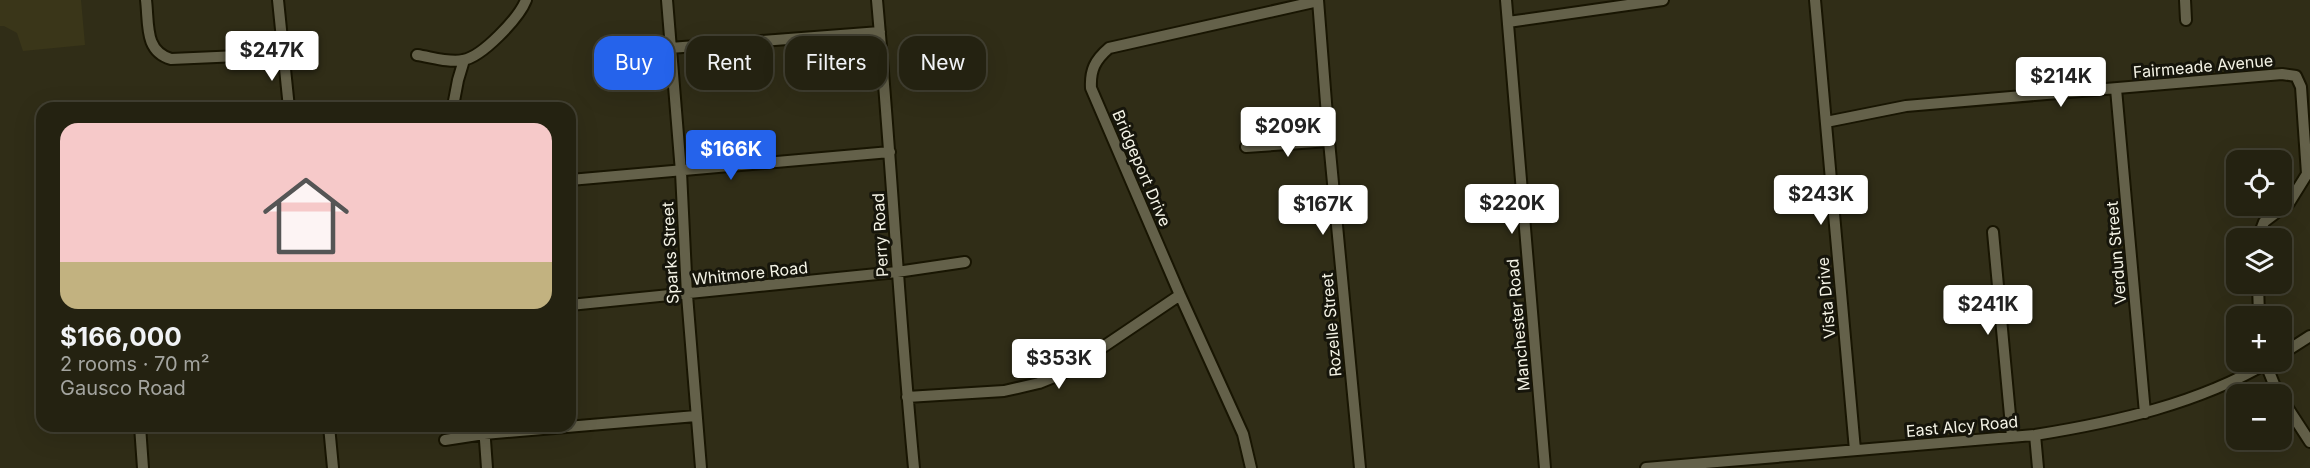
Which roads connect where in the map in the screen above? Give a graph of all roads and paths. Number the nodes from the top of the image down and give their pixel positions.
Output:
1 (146, 0) edge
2 (278, 0) edge
3 (526, 0) edge
4 (667, 0) edge
5 (877, 0) edge
6 (1506, 0) edge
7 (1663, 0) edge
8 (1815, 0) edge
9 (2185, 0) edge
10 (1318, 1) edge
11 (2186, 20) dead end
12 (1508, 22) junction
13 (880, 32) junction
14 (669, 36) edge
15 (674, 48) edge
16 (283, 54) junction
17 (417, 54) dead end
18 (464, 60) junction
19 (674, 90) edge
20 (2116, 90) junction
21 (454, 101) dead end
22 (288, 102) edge
23 (1826, 122) junction
24 (1329, 141) junction
25 (1246, 147) dead end
26 (890, 152) junction
27 (681, 172) junction
28 (576, 180) edge
29 (2262, 228) edge
30 (1993, 232) dead end
31 (965, 262) dead end
32 (897, 272) junction
33 (687, 295) junction
34 (1180, 295) junction
35 (576, 304) edge
36 (2310, 336) edge
37 (2292, 348) edge
38 (2246, 372) edge
39 (907, 397) junction
40 (2145, 413) junction
41 (2292, 414) edge
42 (696, 416) junction
43 (576, 424) edge
44 (140, 432) edge
45 (330, 432) edge
46 (476, 432) edge
47 (484, 432) edge
48 (2035, 435) junction
49 (2012, 437) junction
50 (445, 440) dead end
51 (2310, 442) edge
52 (1855, 450) junction
53 (1744, 464) edge
54 (1671, 467) edge
55 (143, 468) edge
56 (333, 468) edge
57 (487, 468) edge
58 (701, 468) edge
59 (914, 468) edge
60 (1251, 468) edge
61 (1360, 468) edge
62 (1545, 468) edge
63 (1646, 468) edge
64 (2038, 468) edge

1 - 16 street
2 - 16 street
3 - 18 street
4 - 14 street, Sparks Street
5 - 13 street, Perry Road
6 - 12 street, Manchester Road
7 - 12 street
8 - 23 street, Vista Drive
9 - 11 street
10 - 24 street, Rozelle Street
10 - 34 street, Bridgeport Drive
12 - 62 street, Manchester Road
13 - 15 street
13 - 26 street, Perry Road
16 - 22 street
17 - 18 street
18 - 21 street
19 - 27 street, Sparks Street
20 - 23 street, Fairmeade Avenue
20 - 29 street, Fairmeade Avenue
20 - 40 street, Verdun Street
23 - 52 street, Vista Drive
24 - 25 street
24 - 61 street, Rozelle Street
26 - 27 street
26 - 32 street, Perry Road
27 - 28 street
27 - 33 street, Sparks Street
30 - 49 street
31 - 32 street, Whitmore Road
32 - 33 street, Whitmore Road
32 - 39 street, Perry Road
33 - 35 street, Whitmore Road
33 - 42 street, Sparks Street
34 - 39 street
34 - 60 street, Bridgeport Drive
36 - 37 street
38 - 40 street, East Alcy Road
39 - 59 street, Perry Road
40 - 48 street, East Alcy Road
41 - 51 street
42 - 43 street
42 - 58 street, Sparks Street
44 - 55 street
45 - 56 street
46 - 50 street
47 - 57 street
48 - 49 street, East Alcy Road
48 - 64 street
49 - 52 street, East Alcy Road
52 - 53 street, East Alcy Road
53 - 54 street, East Alcy Road
54 - 63 street, East Alcy Road

